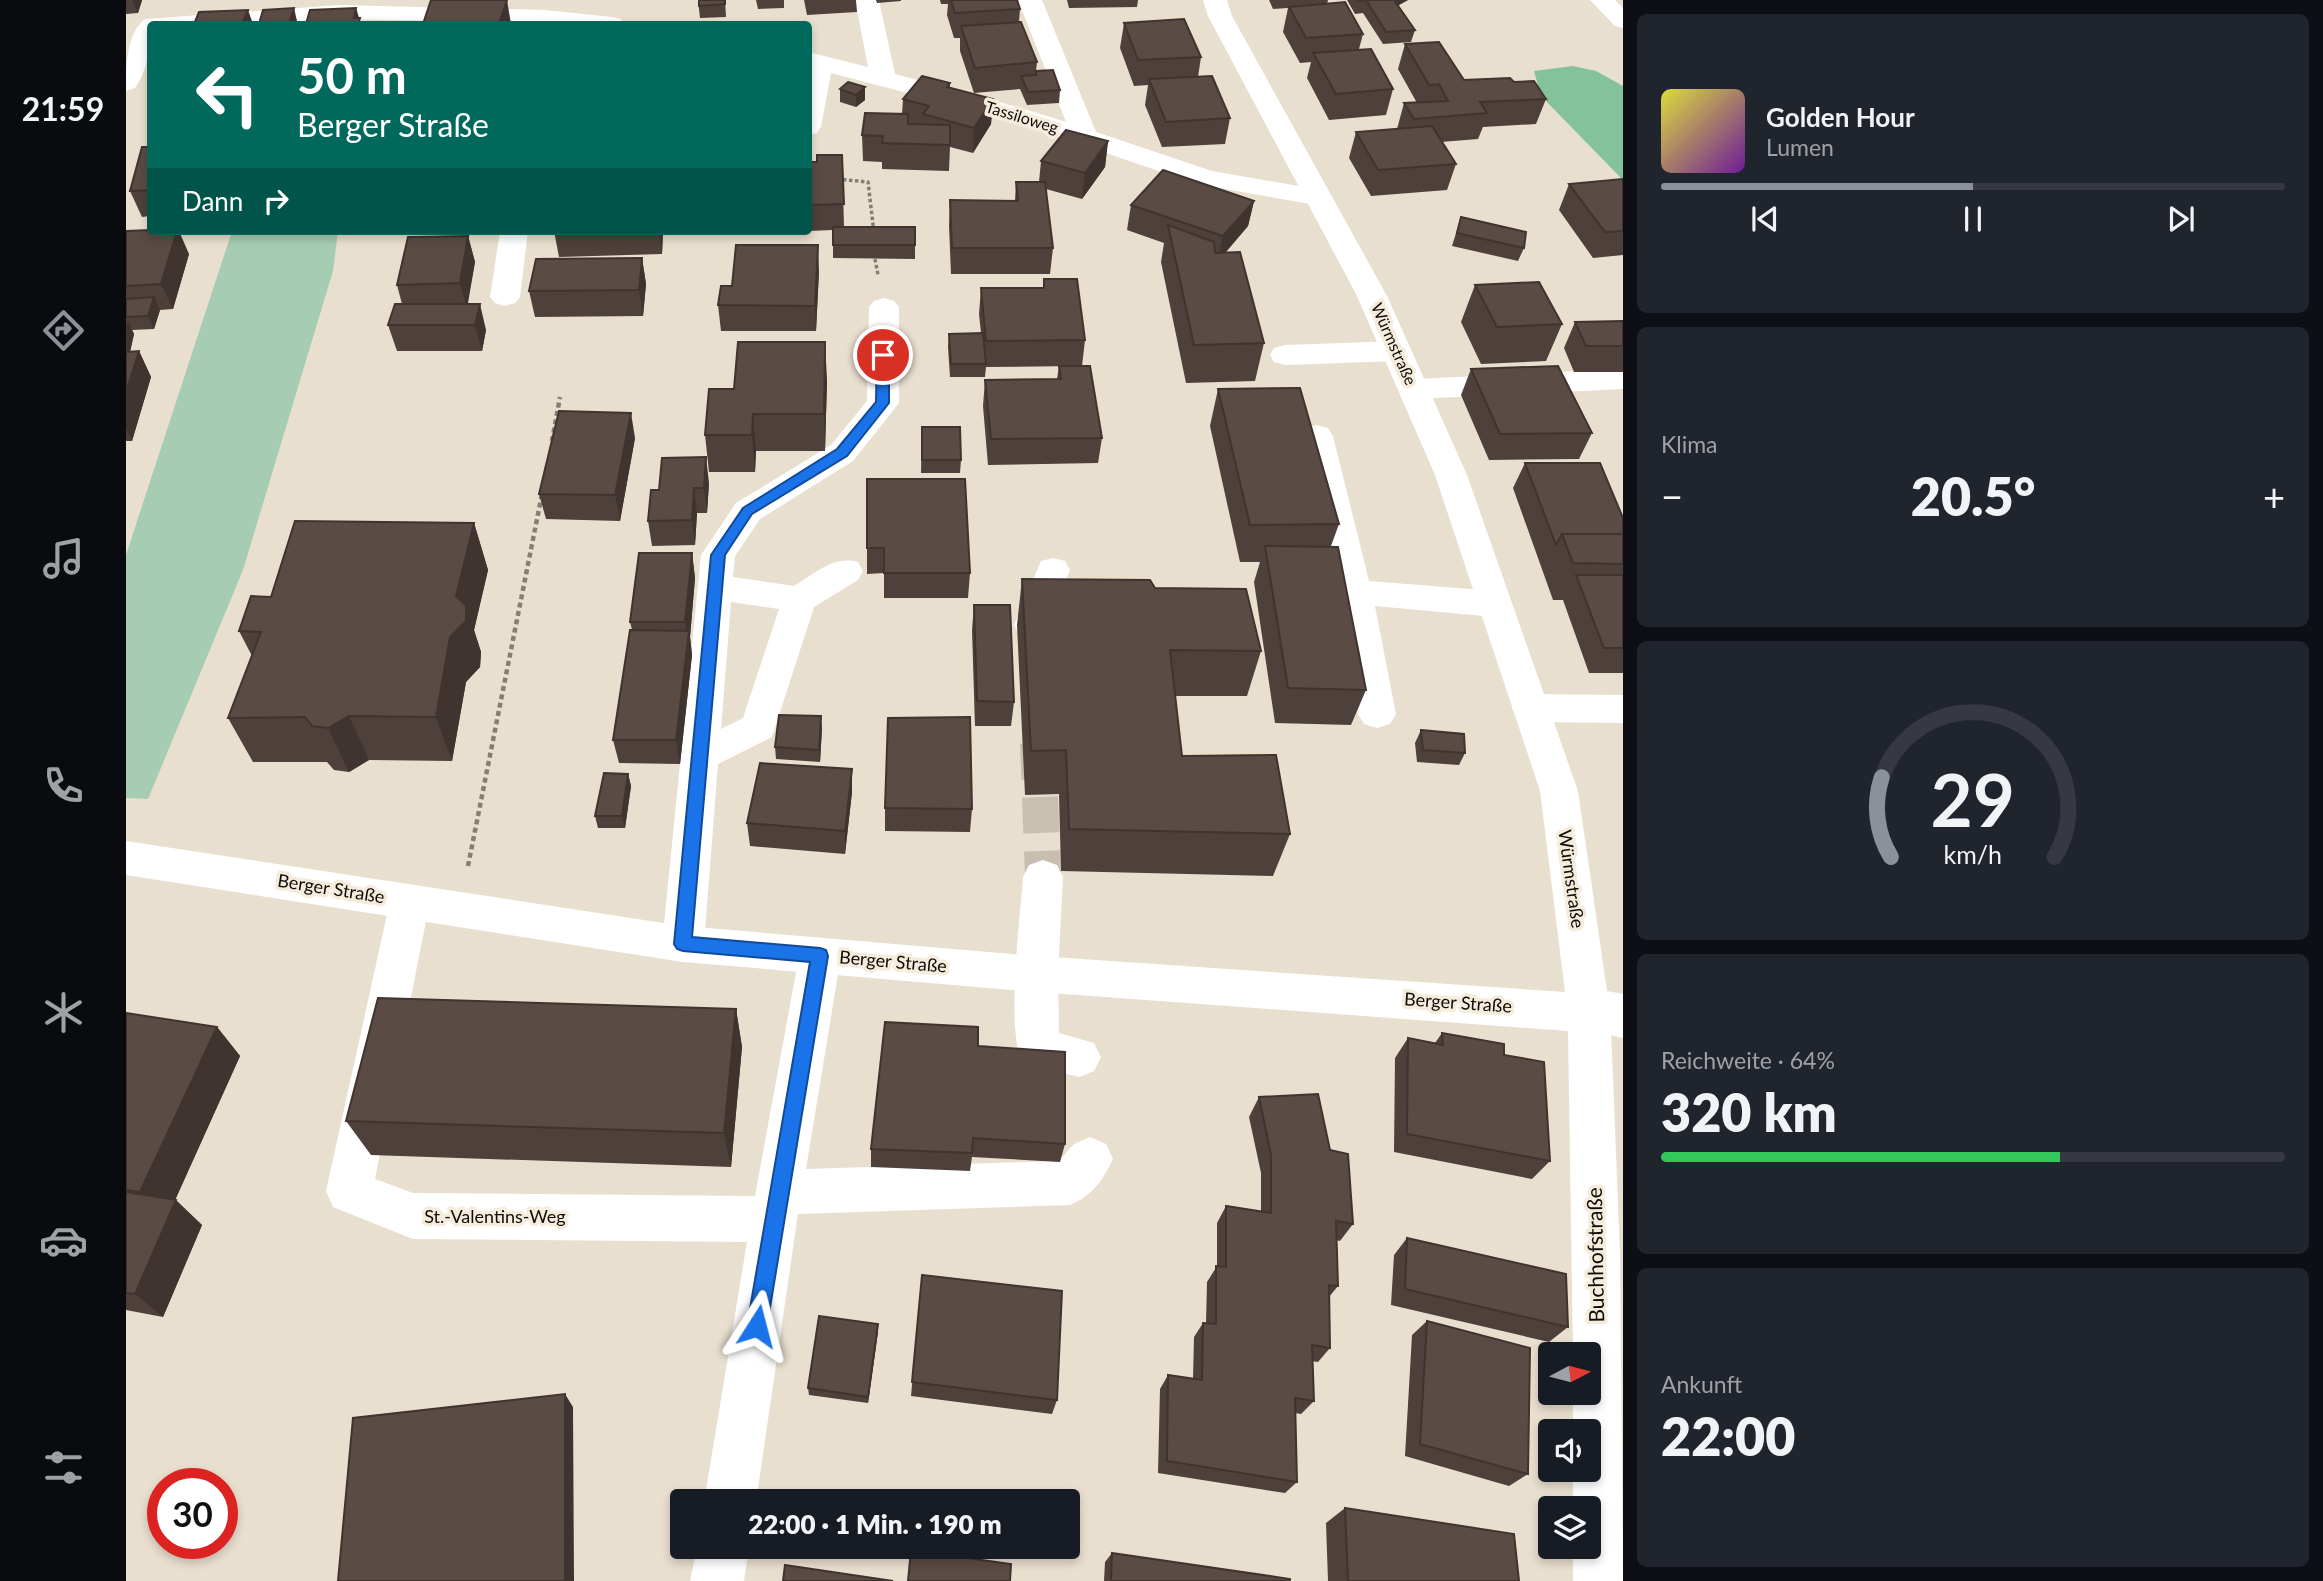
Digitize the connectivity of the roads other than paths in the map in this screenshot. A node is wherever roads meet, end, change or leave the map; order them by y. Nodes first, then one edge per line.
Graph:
1 (158, 0) edge
2 (867, 0) edge
3 (1030, 0) edge
4 (1215, 0) edge
5 (1602, 0) edge
6 (545, 14) edge
7 (153, 21) edge
8 (210, 21) edge
9 (592, 21) edge
10 (1623, 21) edge
11 (147, 36) edge
12 (815, 60) edge
13 (883, 78) junction
14 (126, 83) edge
15 (812, 89) edge
16 (1085, 137) junction
17 (1316, 197) junction
18 (513, 235) edge
19 (505, 297) dead end
20 (884, 307) dead end
21 (1397, 351) junction
22 (1286, 355) dead end
23 (1623, 380) edge
24 (1414, 389) junction
25 (1317, 436) edge
26 (1053, 570) dead end
27 (846, 571) dead end
28 (715, 589) junction
29 (1355, 592) junction
30 (799, 600) junction
31 (1495, 604) junction
32 (1032, 625) edge
33 (1623, 709) edge
34 (1377, 714) dead end
35 (1535, 721) junction
36 (1623, 735) edge
37 (700, 756) junction
38 (126, 858) edge
39 (1043, 877) tunnel mouth
40 (410, 901) junction
41 (683, 944) junction
42 (820, 956) junction
43 (1037, 974) junction
44 (1612, 1013) edge
45 (1079, 1057) dead end
46 (1090, 1159) dead end
47 (776, 1205) junction
48 (1609, 1256) edge
49 (732, 1489) edge
50 (721, 1559) edge
51 (717, 1581) edge
52 (1600, 1581) edge

1 - 7 main road
2 - 13 main road
3 - 16 main road
4 - 17 main road, Würmstraße
5 - 10 main road
6 - 8 main road
6 - 9 main road
11 - 14 main road
12 - 13 main road, Tassiloweg
12 - 15 main road
13 - 16 main road, Tassiloweg
16 - 17 main road, Tassiloweg
17 - 21 main road, Würmstraße
18 - 19 main road
20 - 28 main road
21 - 22 main road
21 - 24 main road, Würmstraße
23 - 24 main road
24 - 31 main road, Würmstraße
25 - 29 main road
26 - 32 main road
27 - 30 main road
28 - 30 main road
28 - 37 main road
29 - 31 main road
29 - 34 main road
30 - 37 main road
31 - 35 main road, Würmstraße
33 - 35 main road
35 - 36 main road
35 - 44 main road, Würmstraße
37 - 41 main road
38 - 40 main road, Berger Straße
39 - 43 main road
40 - 41 main road, Berger Straße
40 - 47 main road, St.-Valentins-Weg
41 - 42 main road, Berger Straße
42 - 43 main road, Berger Straße
42 - 47 main road
43 - 44 main road, Berger Straße
43 - 45 main road
44 - 48 main road, Buchhofstraße
46 - 47 main road
47 - 49 main road
48 - 52 main road, Buchhofstraße
50 - 51 main road

